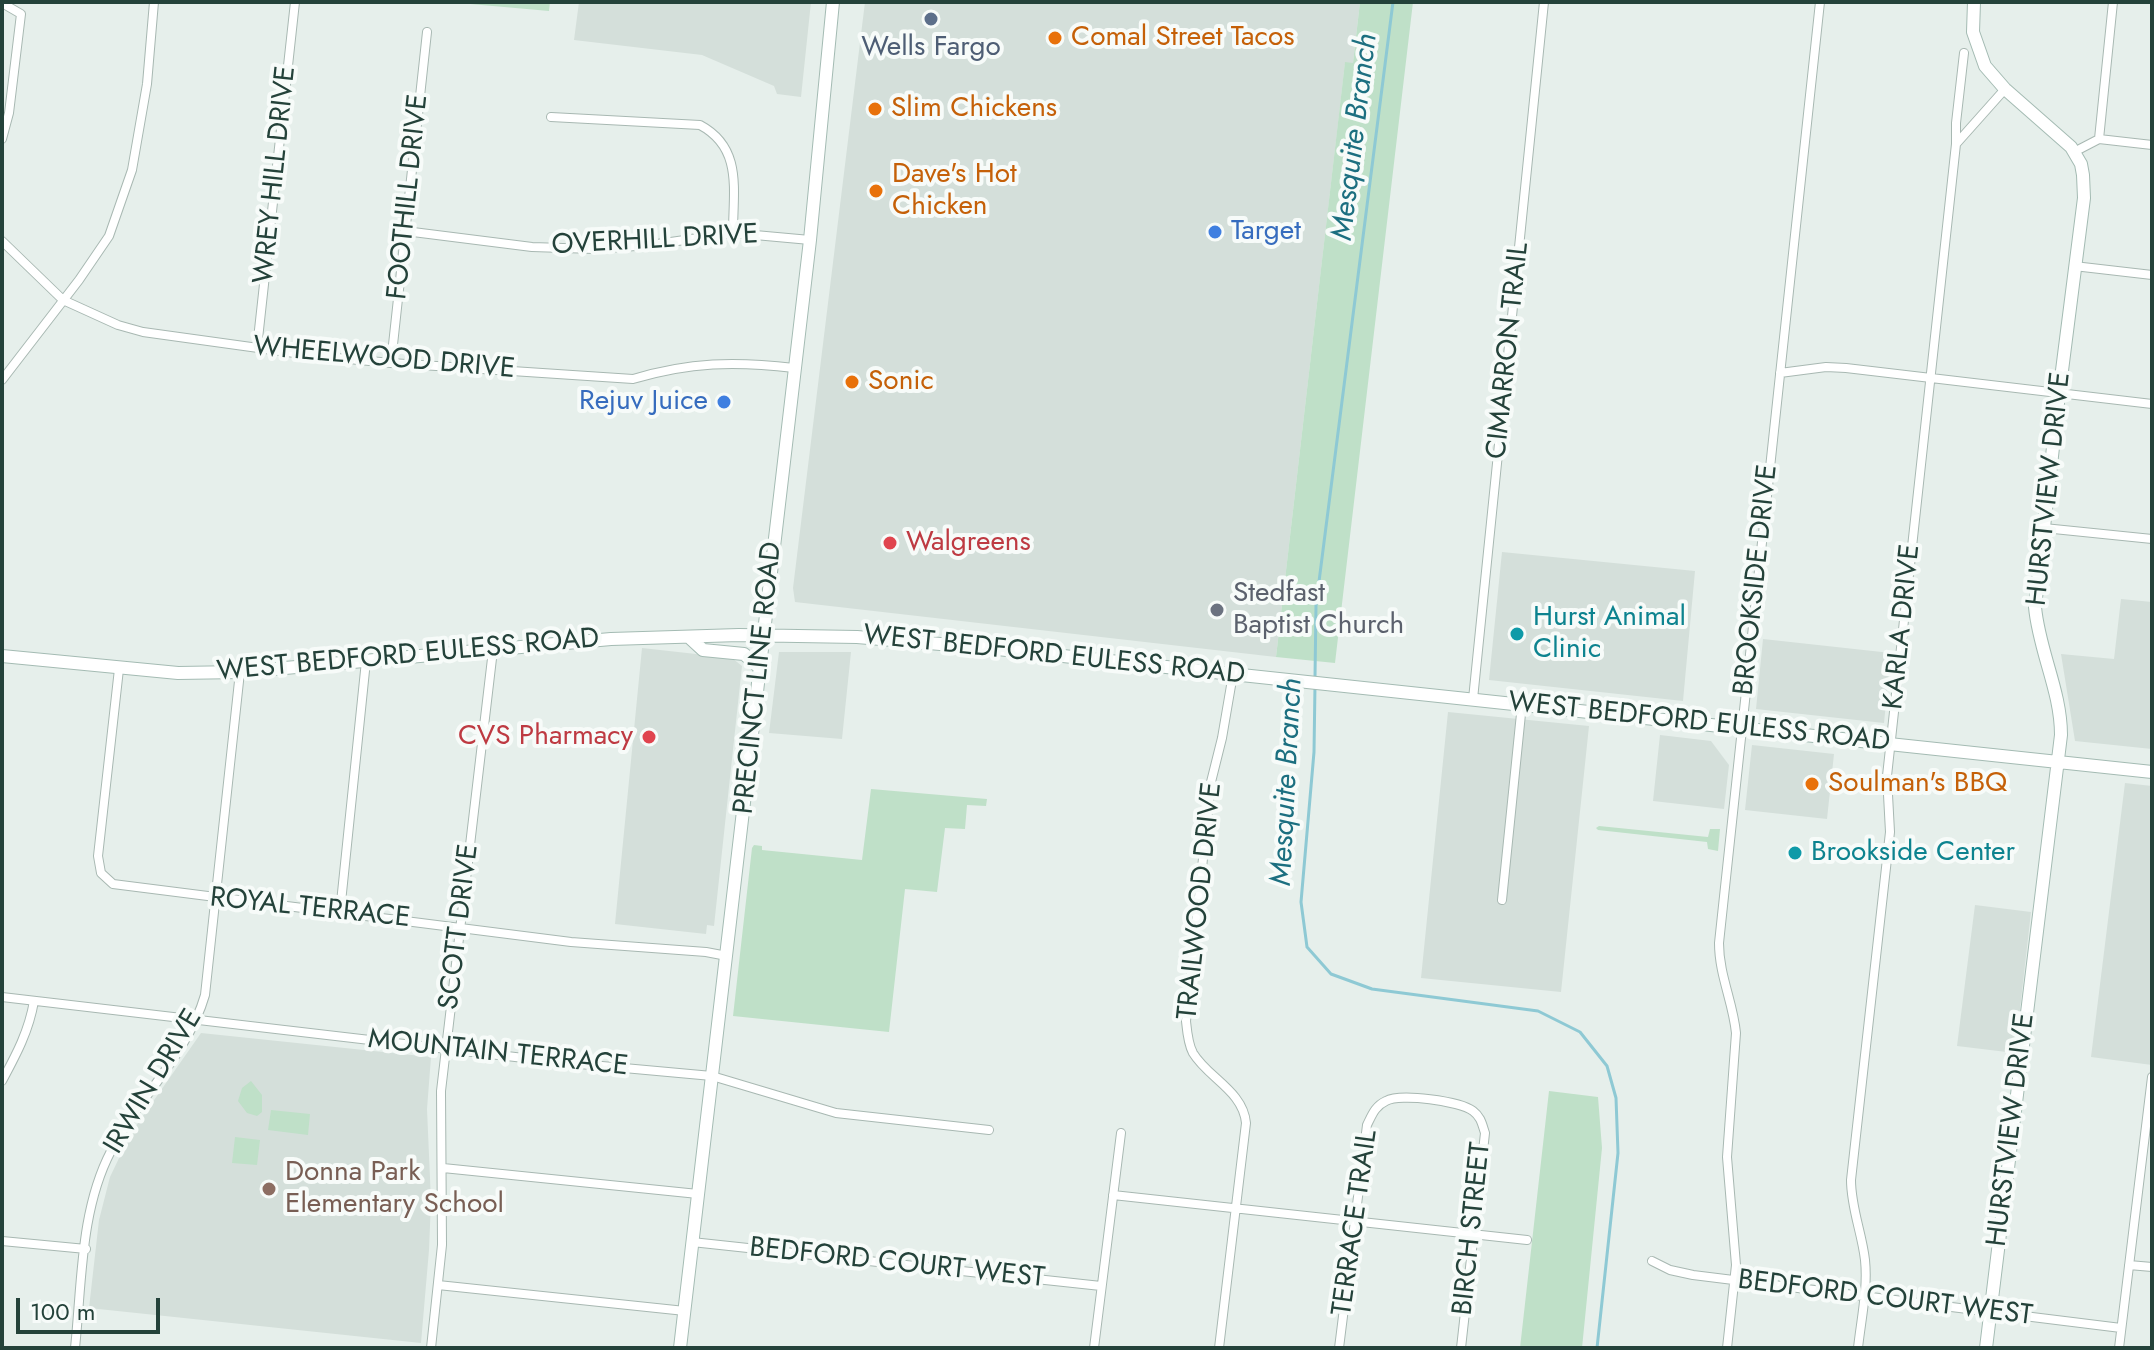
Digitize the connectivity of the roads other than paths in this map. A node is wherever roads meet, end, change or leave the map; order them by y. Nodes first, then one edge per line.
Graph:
1 (154, 2) edge
2 (295, 2) edge
3 (1544, 2) edge
4 (1820, 2) edge
5 (1974, 2) edge
6 (2113, 2) edge
7 (2, 3) edge
8 (834, 4) edge
9 (427, 32) dead end
10 (1964, 53) dead end
11 (2005, 89) junction
12 (551, 117) dead end
13 (2, 139) edge
14 (2099, 139) junction
15 (1956, 144) junction
16 (2152, 145) edge
17 (2074, 152) junction
18 (405, 231) junction
19 (733, 233) junction
20 (810, 240) junction
21 (2, 241) edge
22 (2074, 266) junction
23 (2152, 275) edge
24 (63, 300) junction
25 (257, 348) junction
26 (391, 363) junction
27 (794, 368) junction
28 (1780, 373) junction
29 (1930, 378) junction
30 (2, 380) edge
31 (2059, 394) junction
32 (2152, 404) edge
33 (2044, 528) junction
34 (2152, 539) edge
35 (765, 635) junction
36 (690, 638) junction
37 (493, 650) junction
38 (2, 656) edge
39 (366, 661) junction
40 (119, 669) junction
41 (761, 669) junction
42 (240, 672) junction
43 (1233, 674) junction
44 (1473, 699) junction
45 (1522, 704) junction
46 (1742, 728) junction
47 (1891, 744) junction
48 (2057, 762) junction
49 (2152, 772) edge
50 (216, 899) junction
51 (1502, 900) dead end
52 (340, 912) junction
53 (461, 926) junction
54 (727, 956) junction
55 (2, 997) edge
56 (34, 1001) junction
57 (196, 1021) junction
58 (445, 1048) junction
59 (712, 1076) junction
60 (2152, 1077) edge
61 (2, 1081) edge
62 (1429, 1100) joint
63 (989, 1130) dead end
64 (1121, 1133) dead end
65 (2148, 1137) edge
66 (443, 1168) junction
67 (698, 1194) junction
68 (1113, 1195) junction
69 (1236, 1209) junction
70 (1354, 1222) junction
71 (1474, 1234) junction
72 (1527, 1240) dead end
73 (2, 1241) edge
74 (692, 1242) junction
75 (86, 1249) junction
76 (1652, 1261) dead end
77 (2129, 1265) junction
78 (2152, 1267) edge
79 (1735, 1280) junction
80 (438, 1285) junction
81 (1101, 1286) junction
82 (1864, 1296) junction
83 (685, 1311) junction
84 (1990, 1312) junction
85 (2121, 1328) junction
86 (75, 1348) edge
87 (431, 1348) edge
88 (680, 1348) edge
89 (1094, 1348) edge
90 (1219, 1348) edge
91 (1339, 1348) edge
92 (1461, 1348) edge
93 (1727, 1348) edge
94 (1858, 1348) edge
95 (1986, 1348) edge
96 (2119, 1348) edge

1 - 24 street
2 - 25 street, WREY HILL DRIVE
3 - 44 street, CIMARRON TRAIL
4 - 28 street, BROOKSIDE DRIVE
5 - 11 main road
6 - 14 street
7 - 13 street
8 - 20 main road, PRECINCT LINE ROAD
9 - 18 street, FOOTHILL DRIVE
10 - 15 street, KARLA DRIVE
11 - 15 street
11 - 17 main road
12 - 19 street
14 - 16 street
14 - 17 street
15 - 29 street, KARLA DRIVE
17 - 22 main road, HURSTVIEW DRIVE
18 - 19 street, OVERHILL DRIVE
18 - 26 street, FOOTHILL DRIVE
19 - 20 street, OVERHILL DRIVE
20 - 27 main road, PRECINCT LINE ROAD
21 - 24 street, WHEELWOOD DRIVE
22 - 23 street
22 - 31 main road, HURSTVIEW DRIVE
24 - 25 street, WHEELWOOD DRIVE
24 - 30 street
25 - 26 street, WHEELWOOD DRIVE
26 - 27 street, WHEELWOOD DRIVE
27 - 35 main road, PRECINCT LINE ROAD
28 - 29 street
28 - 46 street, BROOKSIDE DRIVE
29 - 31 street
29 - 47 street, KARLA DRIVE
31 - 32 street
31 - 33 main road, HURSTVIEW DRIVE
33 - 34 street
33 - 48 main road, HURSTVIEW DRIVE
35 - 36 main road, WEST BEDFORD EULESS ROAD
35 - 41 main road, PRECINCT LINE ROAD
35 - 43 main road, WEST BEDFORD EULESS ROAD
36 - 37 main road, WEST BEDFORD EULESS ROAD
36 - 41 main road
37 - 39 main road, WEST BEDFORD EULESS ROAD
37 - 53 street, SCOTT DRIVE
38 - 40 main road, WEST BEDFORD EULESS ROAD
39 - 42 main road, WEST BEDFORD EULESS ROAD
39 - 52 street
40 - 42 main road, WEST BEDFORD EULESS ROAD
40 - 50 street, ROYAL TERRACE
41 - 54 main road, PRECINCT LINE ROAD
42 - 50 street, IRWIN DRIVE
43 - 44 main road, WEST BEDFORD EULESS ROAD
43 - 69 street, TRAILWOOD DRIVE
44 - 45 main road, WEST BEDFORD EULESS ROAD
45 - 46 main road, WEST BEDFORD EULESS ROAD
45 - 51 street
46 - 47 main road, WEST BEDFORD EULESS ROAD
46 - 79 street, BROOKSIDE DRIVE
47 - 48 main road, WEST BEDFORD EULESS ROAD
47 - 82 street, KARLA DRIVE
48 - 49 main road, WEST BEDFORD EULESS ROAD
48 - 84 main road, HURSTVIEW DRIVE
50 - 52 street, ROYAL TERRACE
50 - 57 street, IRWIN DRIVE
52 - 53 street, ROYAL TERRACE
53 - 54 street, ROYAL TERRACE
53 - 58 street, SCOTT DRIVE
54 - 59 main road, PRECINCT LINE ROAD
55 - 56 street, MOUNTAIN TERRACE
56 - 57 street, MOUNTAIN TERRACE
56 - 61 street
57 - 58 street, MOUNTAIN TERRACE
57 - 75 street, IRWIN DRIVE
58 - 59 street, MOUNTAIN TERRACE
58 - 66 street, SCOTT DRIVE
59 - 63 street, MOUNTAIN TERRACE
59 - 67 main road, PRECINCT LINE ROAD
60 - 65 street
62 - 70 street, TERRACE TRAIL
62 - 71 street, BIRCH STREET
64 - 68 street
65 - 77 street
66 - 67 street
66 - 80 street, SCOTT DRIVE
67 - 74 main road, PRECINCT LINE ROAD
68 - 69 street
68 - 81 street
69 - 70 street
69 - 90 street, TRAILWOOD DRIVE
70 - 71 street
70 - 91 street, TERRACE TRAIL
71 - 72 street
71 - 92 street, BIRCH STREET
73 - 75 street
74 - 81 street, BEDFORD COURT WEST
74 - 83 main road, PRECINCT LINE ROAD
75 - 86 street, IRWIN DRIVE
76 - 79 street, BEDFORD COURT WEST
77 - 78 street
77 - 85 street
79 - 82 street, BEDFORD COURT WEST
79 - 93 street, BROOKSIDE DRIVE
80 - 83 street
80 - 87 street, SCOTT DRIVE
81 - 89 street
82 - 84 street, BEDFORD COURT WEST
82 - 94 street, KARLA DRIVE
83 - 88 main road, PRECINCT LINE ROAD
84 - 85 street, BEDFORD COURT WEST
84 - 95 main road, HURSTVIEW DRIVE
85 - 96 street

